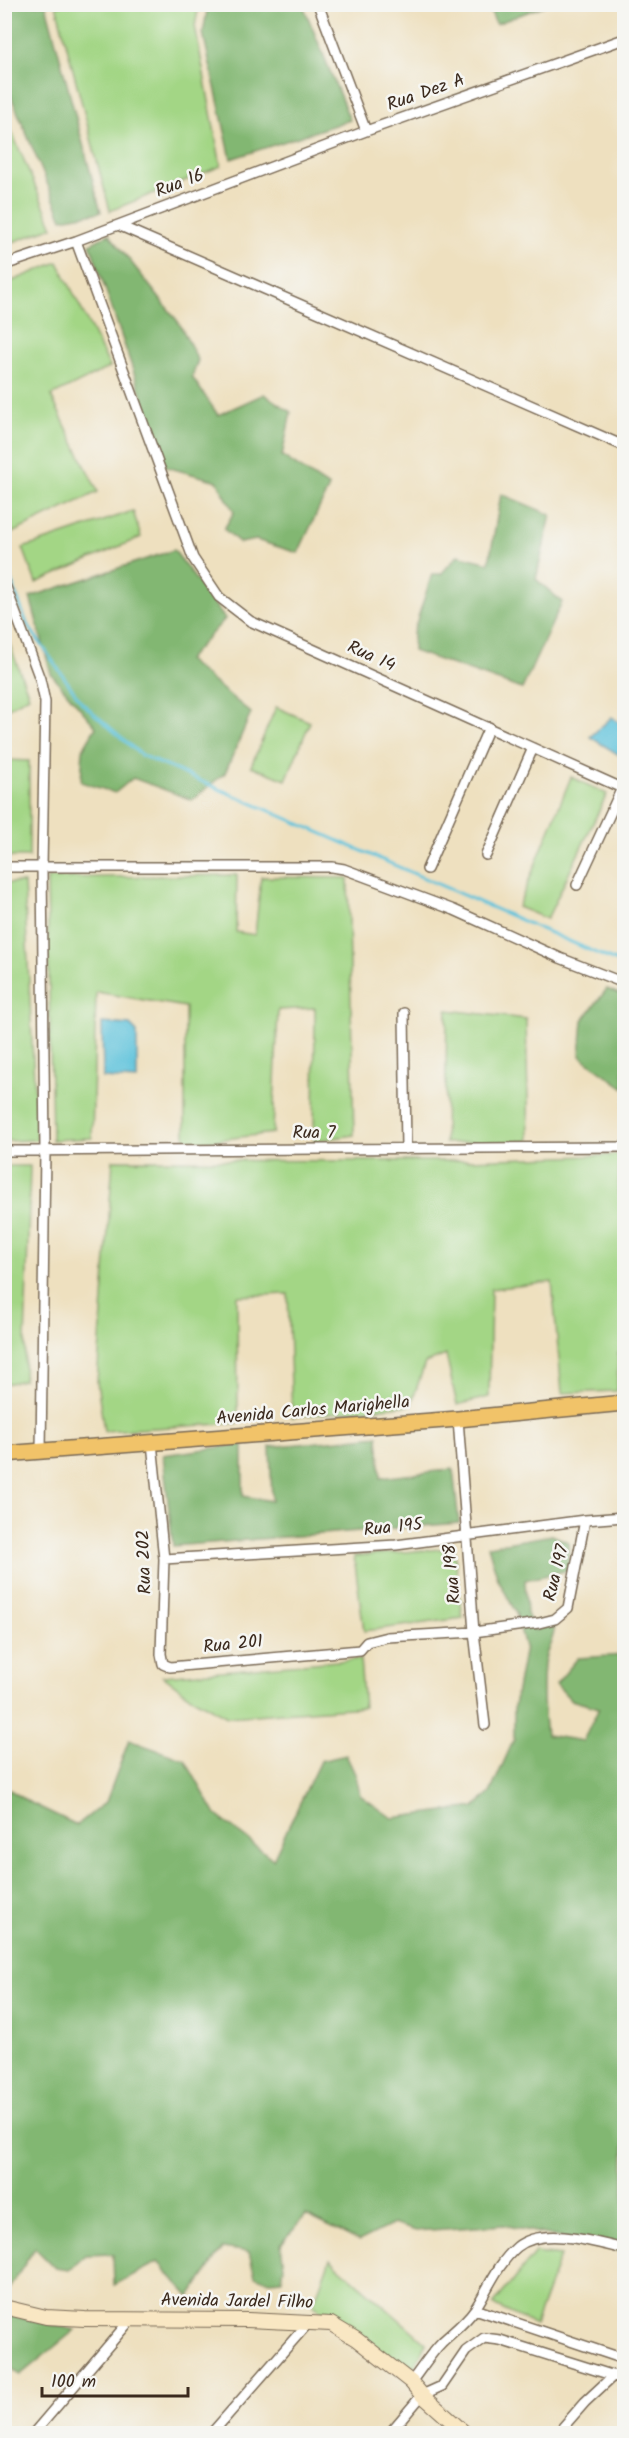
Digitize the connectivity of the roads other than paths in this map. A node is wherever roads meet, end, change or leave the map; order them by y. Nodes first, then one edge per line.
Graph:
1 (318, 4) edge
2 (624, 39) edge
3 (366, 131) junction
4 (118, 225) junction
5 (76, 241) junction
6 (4, 265) edge
7 (624, 446) edge
8 (4, 582) edge
9 (489, 727) junction
10 (532, 748) junction
11 (623, 789) edge
12 (486, 855) dead end
13 (4, 867) edge
14 (42, 868) junction
15 (427, 869) dead end
16 (578, 885) dead end
17 (624, 982) edge
18 (404, 1013) dead end
19 (624, 1147) edge
20 (406, 1149) junction
21 (4, 1151) edge
22 (45, 1151) junction
23 (624, 1403) edge
24 (458, 1419) junction
25 (152, 1443) junction
26 (41, 1451) junction
27 (4, 1454) edge
28 (624, 1517) edge
29 (585, 1520) junction
30 (466, 1536) junction
31 (164, 1559) junction
32 (474, 1632) junction
33 (179, 1666) joint
34 (485, 1725) dead end
35 (624, 2249) edge
36 (4, 2307) edge
37 (475, 2309) junction
38 (132, 2318) junction
39 (310, 2321) junction
40 (624, 2359) edge
41 (614, 2375) junction
42 (624, 2379) edge
43 (411, 2382) junction
44 (422, 2395) junction
45 (33, 2433) edge
46 (211, 2433) edge
47 (389, 2433) edge
48 (466, 2433) edge
49 (557, 2433) edge

1 - 3 street
2 - 3 street, Rua Dez A
3 - 4 street, Rua 16
4 - 5 street, Rua 16
4 - 7 street
5 - 6 street, Rua 16
5 - 9 street, Rua 14
8 - 14 street
9 - 10 street, Rua 14
9 - 15 street
10 - 11 street, Rua 14
10 - 12 street
11 - 16 street
13 - 14 street
14 - 17 street
14 - 22 street
18 - 20 street
19 - 20 street, Rua 7
20 - 22 street, Rua 7
21 - 22 street, Rua 7
22 - 26 street
23 - 24 main road, Avenida Carlos Marighella
24 - 25 main road, Avenida Carlos Marighella
24 - 30 street, Rua 198
25 - 26 main road, Avenida Carlos Marighella
25 - 31 street, Rua 202
26 - 27 main road, Avenida Carlos Marighella
28 - 29 street, Rua 195
29 - 30 street, Rua 195
29 - 32 street, Rua 197
30 - 31 street, Rua 195
30 - 32 street, Rua 198
31 - 33 street, Rua 202
32 - 33 street, Rua 201
32 - 34 street, Rua 198
35 - 37 street
36 - 38 main road, Avenida Jardel Filho
37 - 40 street
37 - 43 street
38 - 39 main road, Avenida Jardel Filho
38 - 45 street
39 - 43 main road, Avenida Jardel Filho
39 - 46 street
41 - 42 street
41 - 44 street
41 - 49 street
43 - 44 main road, Avenida Jardel Filho
44 - 47 street
44 - 48 main road, Avenida Jardel Filho

